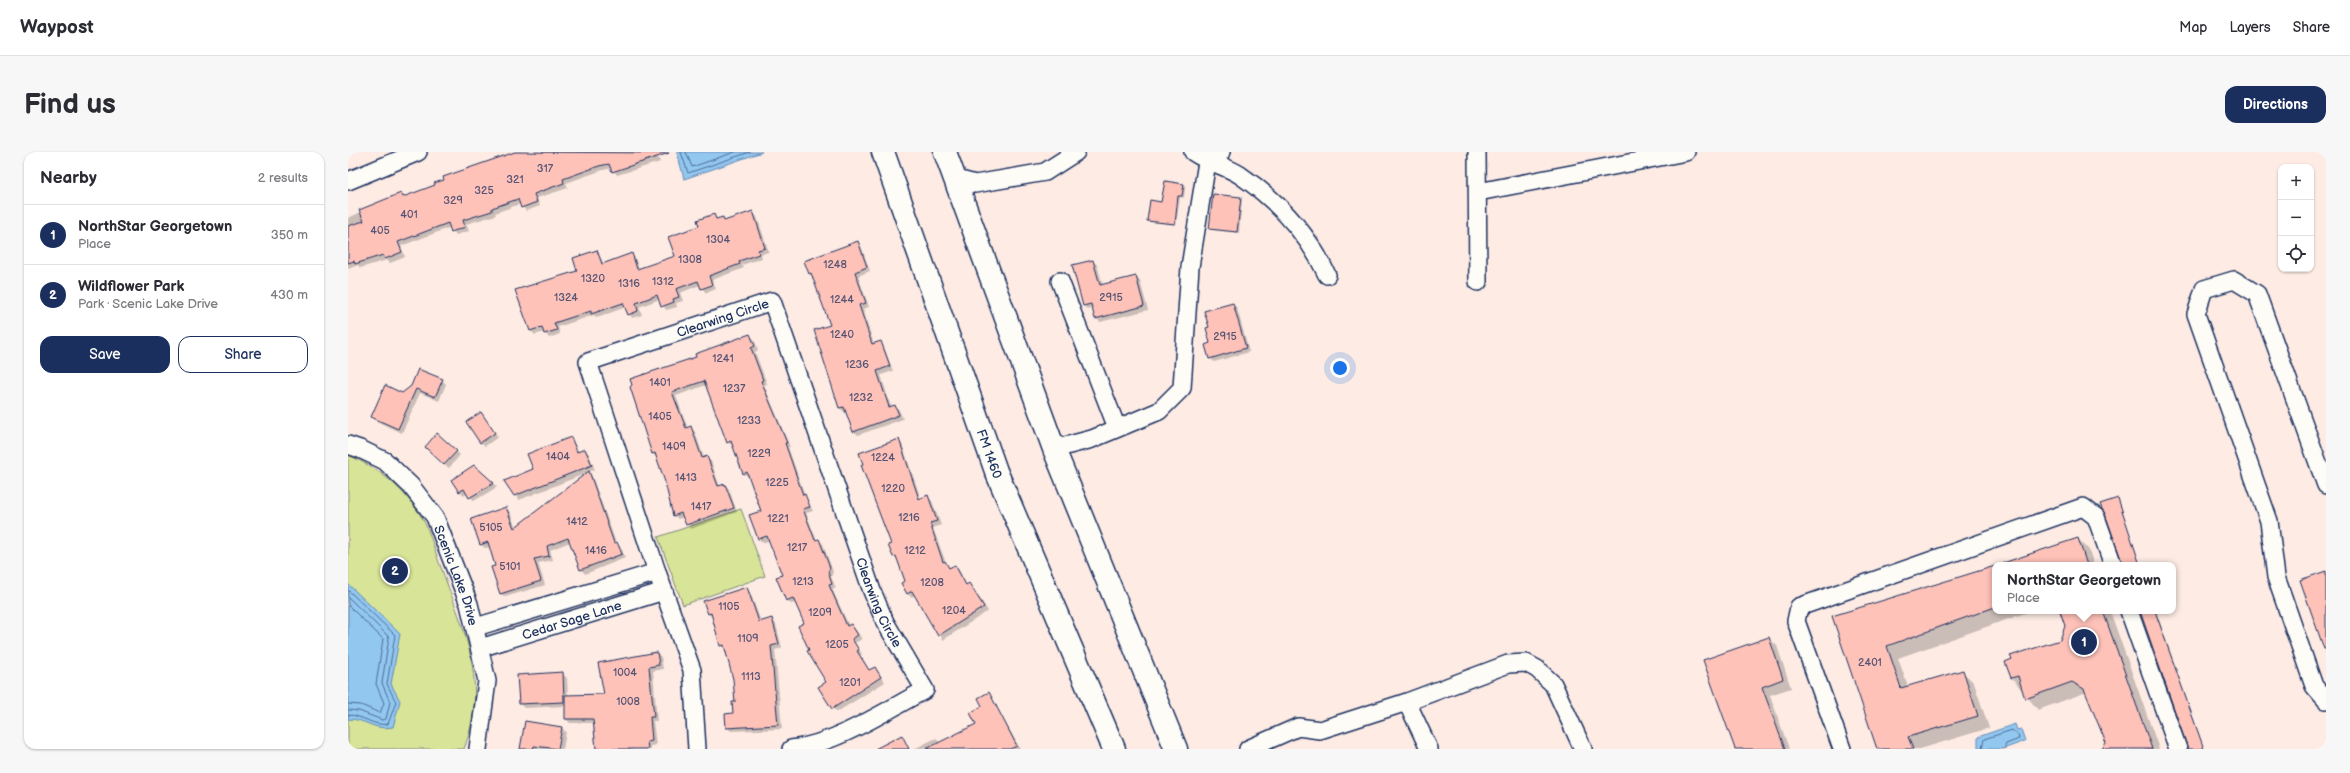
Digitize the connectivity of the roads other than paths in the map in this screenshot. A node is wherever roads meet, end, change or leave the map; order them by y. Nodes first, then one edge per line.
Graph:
1 (883, 152) edge
2 (945, 152) edge
3 (1076, 152) edge
4 (1221, 152) edge
5 (1477, 152) edge
6 (1686, 152) edge
7 (410, 153) edge
8 (1200, 157) edge
9 (953, 178) junction
10 (348, 181) edge
11 (1478, 192) junction
12 (1327, 275) dead end
13 (1060, 281) dead end
14 (1478, 282) dead end
15 (1117, 428) junction
16 (348, 445) edge
17 (1054, 449) junction
18 (2326, 485) edge
19 (2112, 562) edge
20 (657, 572) junction
21 (664, 591) junction
22 (2131, 614) edge
23 (476, 627) junction
24 (480, 648) junction
25 (2326, 700) edge
26 (1407, 702) junction
27 (1098, 711) junction
28 (478, 749) edge
29 (697, 749) edge
30 (791, 749) edge
31 (1114, 749) edge
32 (1121, 749) edge
33 (1176, 749) edge
34 (1248, 749) edge
35 (1429, 749) edge
36 (1583, 749) edge
37 (1842, 749) edge
38 (2178, 749) edge

1 - 27 main road, FM 1460 / FM 1460
2 - 9 main road
3 - 9 street
4 - 8 street
5 - 11 street
6 - 11 street
7 - 10 street
8 - 12 street
8 - 15 street
9 - 17 main road
11 - 14 street
13 - 15 street
15 - 17 street
16 - 23 street, Scenic Lake Drive
17 - 33 main road
18 - 25 street
19 - 37 street
20 - 21 street, Clearwing Circle
20 - 23 street, Cedar Sage Lane
20 - 30 street, Clearwing Circle
21 - 24 street, Cedar Sage Lane
21 - 29 street, Clearwing Circle
22 - 38 street
23 - 24 street, Scenic Lake Drive
24 - 28 street, Scenic Lake Drive
26 - 34 street
26 - 35 street
26 - 36 street
27 - 31 main road, FM 1460 / FM 1460
27 - 32 main road

